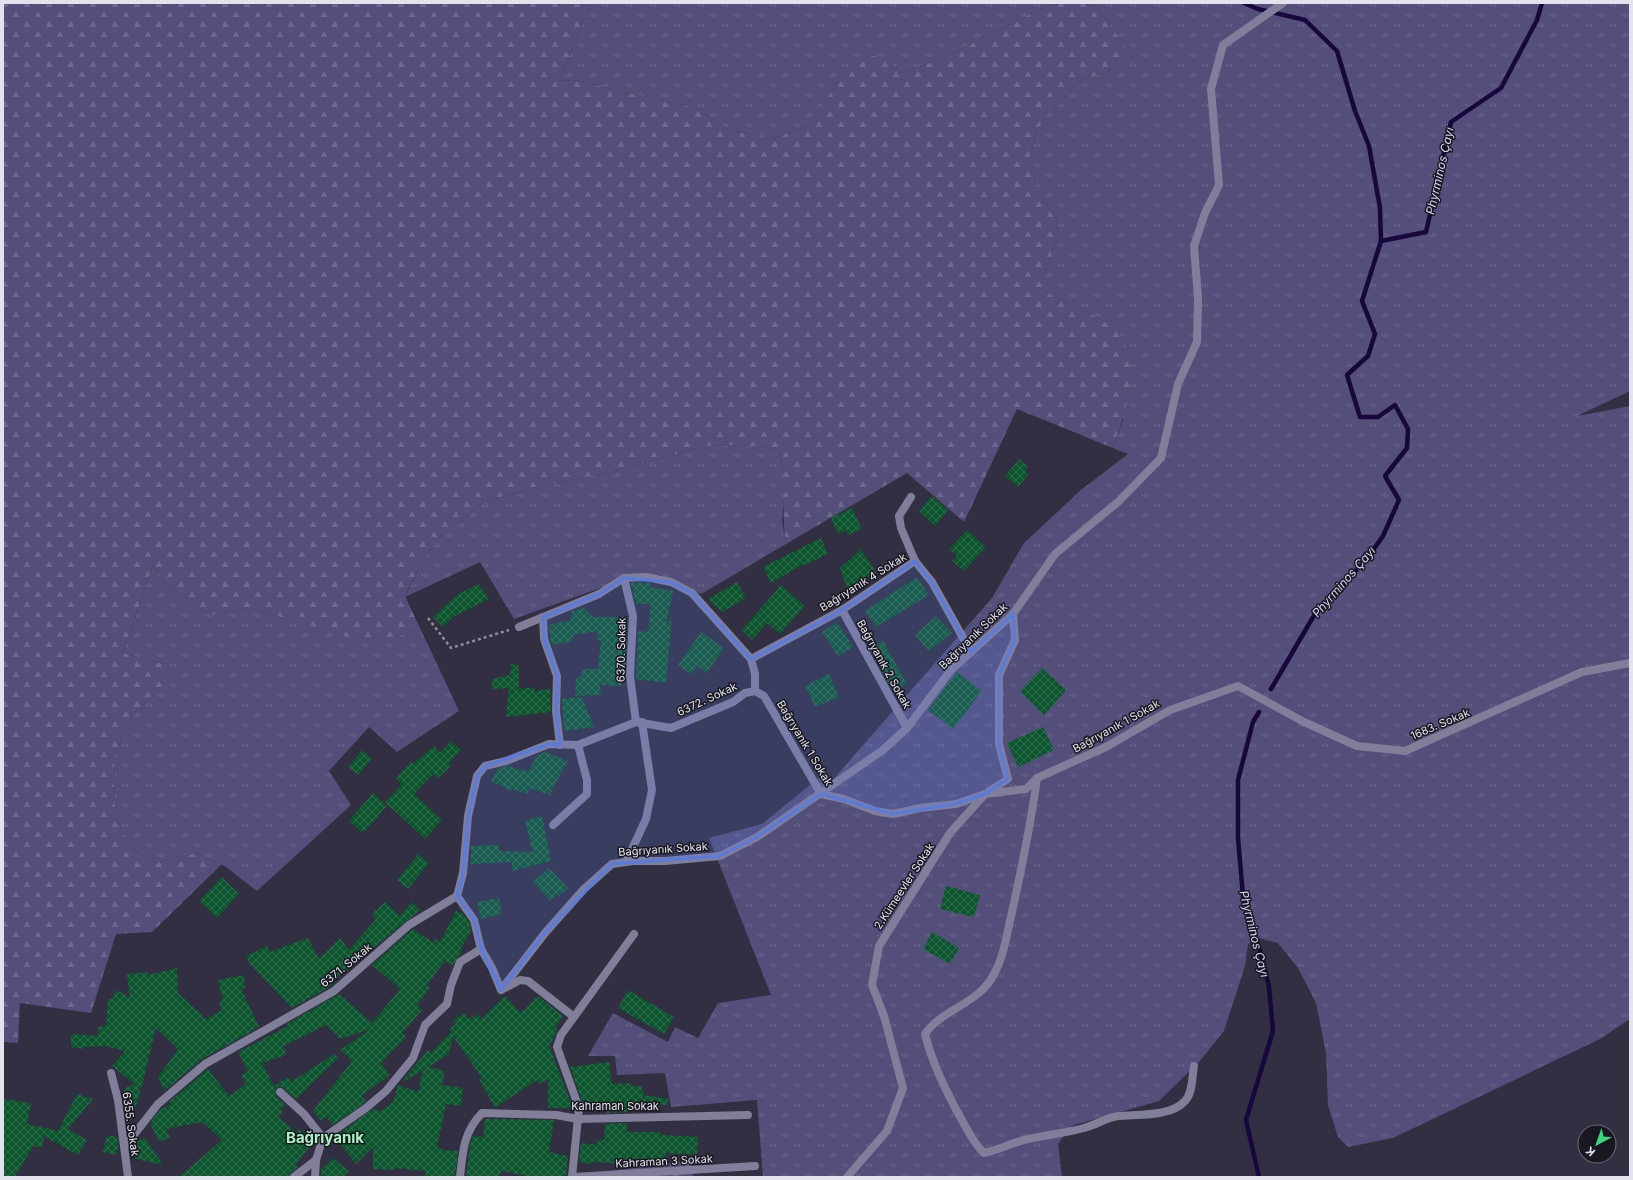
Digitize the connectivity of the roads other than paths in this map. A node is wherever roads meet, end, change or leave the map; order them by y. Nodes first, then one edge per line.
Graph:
1 (1283, 3) edge
2 (911, 497) dead end
3 (915, 562) junction
4 (624, 578) junction
5 (842, 610) junction
6 (1013, 614) junction
7 (543, 617) junction
8 (519, 627) road end
9 (971, 652) junction
10 (750, 659) junction
11 (1630, 663) edge
12 (1238, 686) joint
13 (755, 691) junction
14 (639, 722) junction
15 (907, 728) junction
16 (560, 745) junction
17 (578, 745) junction
18 (1038, 778) junction
19 (821, 794) junction
20 (985, 794) junction
21 (553, 825) dead end
22 (626, 862) junction
23 (457, 896) junction
24 (634, 934) dead end
25 (480, 949) junction
26 (501, 990) junction
27 (574, 1017) junction
28 (1194, 1066) dead end
29 (110, 1073) dead end
30 (280, 1092) dead end
31 (748, 1115) dead end
32 (578, 1119) junction
33 (323, 1138) junction
34 (125, 1146) junction
35 (316, 1160) junction
36 (755, 1166) dead end
37 (128, 1177) edge
38 (294, 1177) edge
39 (315, 1177) edge
40 (460, 1177) edge
41 (573, 1177) edge
42 (847, 1177) edge

1 - 6 street, Bağrıyanık Sokak
2 - 3 street
3 - 5 street, Bağrıyanık 4 Sokak
3 - 9 street, Bağrıyanık 4 Sokak
4 - 7 street
4 - 10 street
4 - 14 street, 6370. Sokak
5 - 10 street, Bağrıyanık 4 Sokak
5 - 15 street, Bağrıyanık 2 Sokak
6 - 9 street, Bağrıyanık Sokak
6 - 20 street, 2.Kümeevler Sokak
7 - 8 street
7 - 16 street
9 - 15 street, Bağrıyanık Sokak
10 - 13 street
11 - 12 street, 1683. Sokak
12 - 18 street, Bağrıyanık 1 Sokak
13 - 14 street, 6372. Sokak
13 - 19 street, Bağrıyanık 1 Sokak
14 - 17 street
14 - 22 street, 6370. Sokak
15 - 19 street, Bağrıyanık Sokak
16 - 17 street
16 - 23 street
17 - 21 street
18 - 20 street, Bağrıyanık 1 Sokak
18 - 28 street
19 - 20 street, Bağrıyanık 1 Sokak
19 - 22 street, Bağrıyanık Sokak
20 - 42 street, 2.Kümeevler Sokak
22 - 26 street, Bağrıyanık Sokak
23 - 25 street
23 - 34 street, 6371. Sokak
24 - 27 street
25 - 26 street
25 - 33 street
26 - 27 street
27 - 32 street
29 - 34 street, 6355. Sokak
30 - 33 street
31 - 32 street, Kahraman Sokak
32 - 40 street, Kahraman Sokak
32 - 41 street
33 - 35 street
34 - 37 street, 6355. Sokak
35 - 38 street
35 - 39 street
36 - 41 street, Kahraman 3 Sokak

